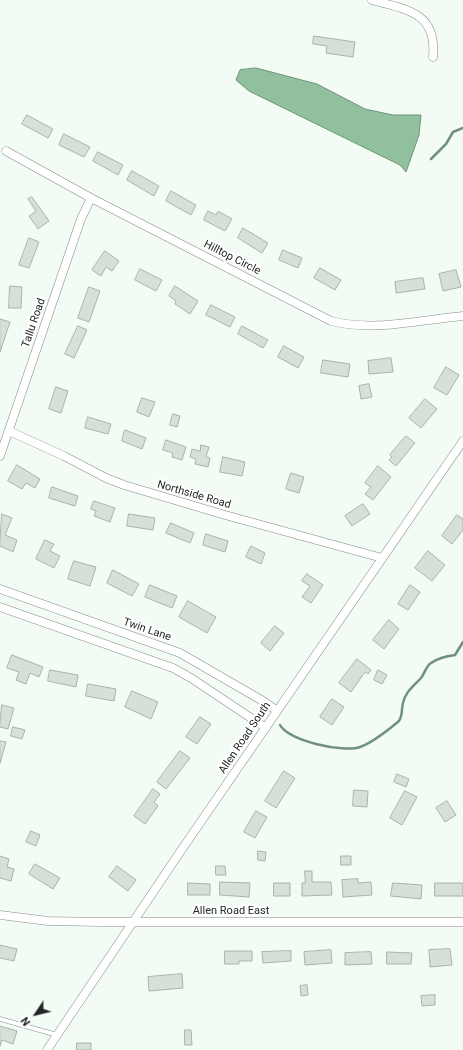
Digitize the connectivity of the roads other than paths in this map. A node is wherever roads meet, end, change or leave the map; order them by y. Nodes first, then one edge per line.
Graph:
1 (372, 0) edge
2 (433, 57) dead end
3 (6, 151) dead end
4 (91, 198) junction
5 (463, 316) edge
6 (8, 431) junction
7 (463, 441) edge
8 (0, 456) edge
9 (382, 558) junction
10 (0, 589) edge
11 (0, 607) edge
12 (277, 711) junction
13 (266, 728) junction
14 (0, 916) edge
15 (133, 922) junction
16 (463, 922) edge
17 (0, 1019) edge
18 (57, 1035) junction
19 (47, 1050) edge

1 - 2 street
3 - 4 street, Hilltop Circle
4 - 5 street, Hilltop Circle
4 - 6 street, Tallu Road
6 - 8 street, Tallu Road
6 - 9 street, Northside Road
7 - 9 street, Allen Road South
9 - 12 street, Allen Road South
10 - 12 street, Twin Lane
11 - 13 street
12 - 13 street, Allen Road South
13 - 15 street, Allen Road South
14 - 15 street, Allen Road East
15 - 16 street, Allen Road East
15 - 18 street, Allen Road South
17 - 18 lane
18 - 19 street, Allen Road South

